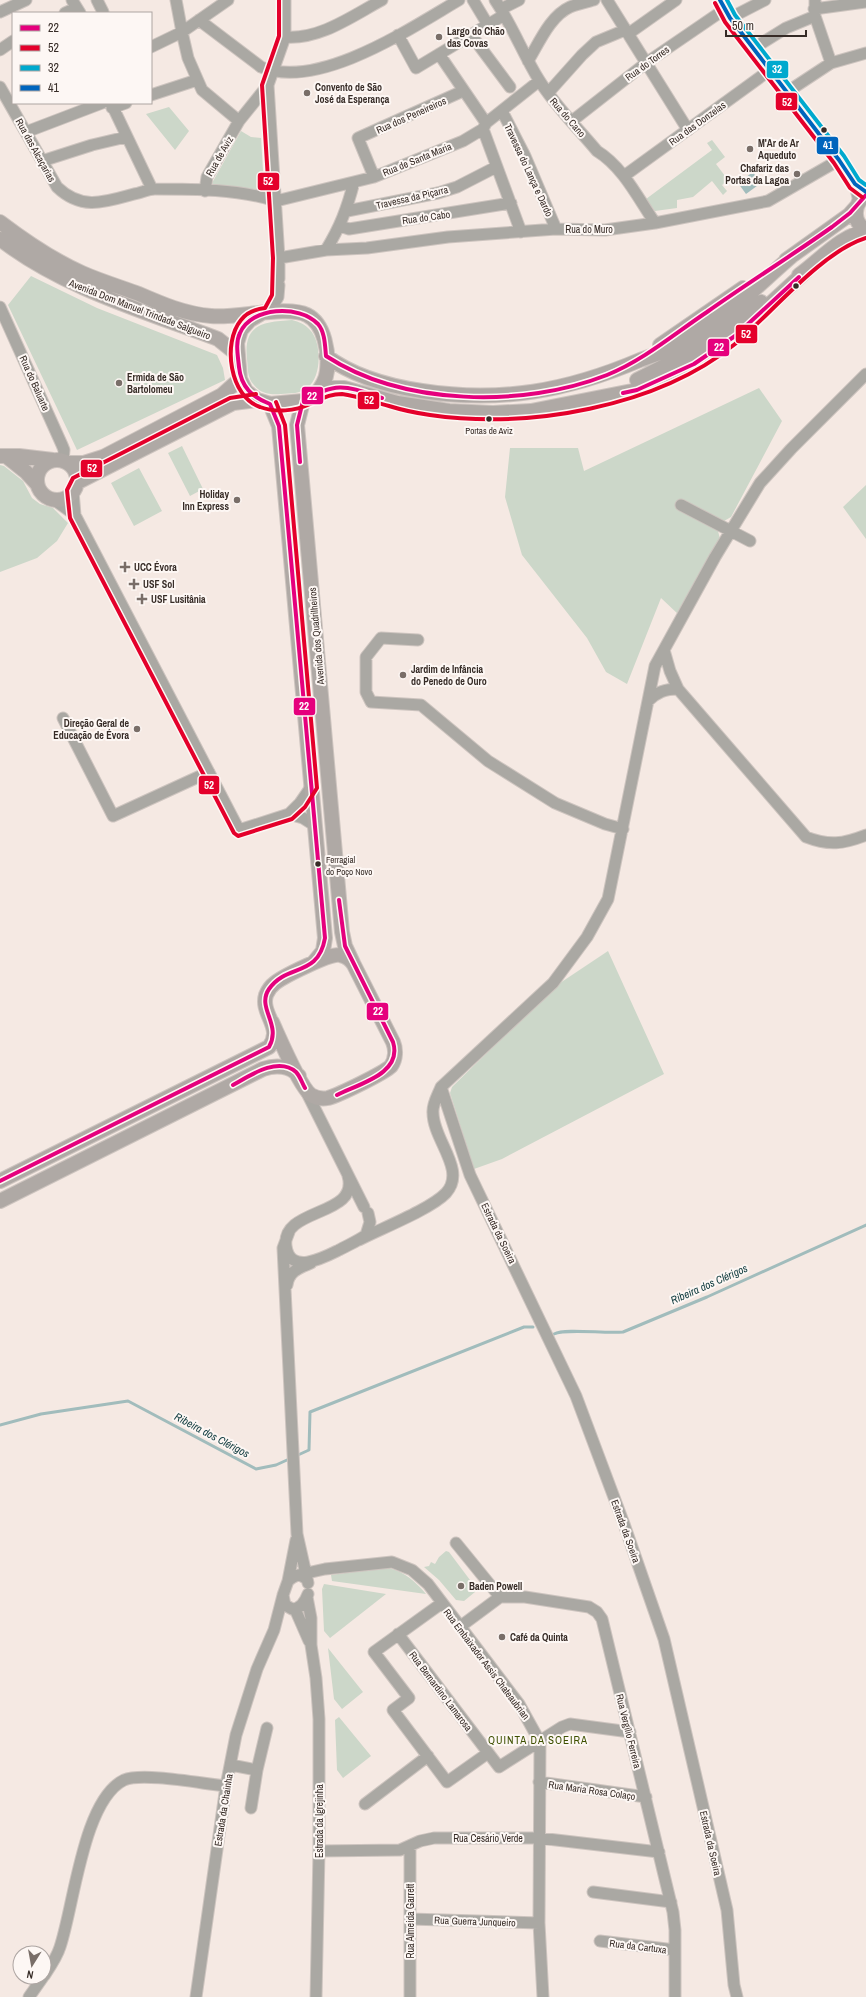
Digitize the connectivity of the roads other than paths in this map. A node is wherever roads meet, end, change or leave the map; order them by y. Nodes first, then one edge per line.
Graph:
1 (26, 0) edge
2 (97, 0) edge
3 (176, 0) edge
4 (228, 0) edge
5 (286, 0) edge
6 (382, 0) edge
7 (459, 0) edge
8 (473, 0) edge
9 (519, 0) edge
10 (594, 0) edge
11 (607, 0) edge
12 (676, 0) edge
13 (765, 0) edge
14 (866, 2) edge
15 (440, 5) edge
16 (500, 8) edge
17 (815, 8) edge
18 (725, 9) edge
19 (0, 12) edge
20 (103, 12) edge
21 (199, 20) junction
22 (488, 25) junction
23 (182, 32) junction
24 (626, 32) junction
25 (398, 35) junction
26 (472, 36) junction
27 (285, 37) junction
28 (12, 41) edge
29 (152, 46) edge
30 (754, 48) junction
31 (0, 50) edge
32 (866, 53) edge
33 (439, 54) junction
34 (528, 61) junction
35 (646, 63) junction
36 (832, 63) junction
37 (770, 70) junction
38 (273, 72) junction
39 (197, 80) junction
40 (539, 81) junction
41 (268, 85) junction
42 (0, 87) edge
43 (510, 87) dead end
44 (463, 91) junction
45 (787, 92) junction
46 (548, 93) junction
47 (152, 95) edge
48 (12, 102) edge
49 (14, 104) edge
50 (99, 104) edge
51 (111, 105) edge
52 (502, 111) junction
53 (239, 121) junction
54 (572, 121) junction
55 (484, 126) junction
56 (688, 130) junction
57 (26, 132) junction
58 (126, 137) junction
59 (839, 160) junction
60 (42, 161) junction
61 (496, 167) junction
62 (624, 176) junction
63 (374, 177) junction
64 (354, 182) junction
65 (152, 189) junction
66 (205, 191) junction
67 (862, 199) edge
68 (276, 202) junction
69 (511, 203) junction
70 (347, 211) junction
71 (0, 222) edge
72 (655, 223) junction
73 (340, 226) junction
74 (556, 229) junction
75 (866, 231) edge
76 (522, 232) junction
77 (0, 239) edge
78 (326, 250) junction
79 (279, 258) junction
80 (0, 308) edge
81 (265, 313) junction
82 (238, 355) junction
83 (326, 356) junction
84 (866, 374) edge
85 (240, 379) junction
86 (309, 398) junction
87 (263, 402) junction
88 (3, 456) edge
89 (61, 461) junction
90 (37, 484) junction
91 (75, 487) junction
92 (53, 499) junction
93 (681, 505) dead end
94 (75, 515) junction
95 (731, 531) junction
96 (750, 541) dead end
97 (418, 640) dead end
98 (664, 650) junction
99 (678, 689) junction
100 (648, 702) junction
101 (63, 718) dead end
102 (209, 772) junction
103 (311, 787) junction
104 (289, 814) junction
105 (314, 825) junction
106 (623, 830) junction
107 (866, 835) edge
108 (312, 964) junction
109 (354, 965) junction
110 (269, 1017) junction
111 (299, 1076) junction
112 (305, 1088) junction
113 (442, 1088) junction
114 (337, 1095) junction
115 (325, 1129) junction
116 (348, 1176) junction
117 (0, 1181) edge
118 (0, 1201) edge
119 (337, 1202) junction
120 (366, 1210) junction
121 (396, 1221) junction
122 (289, 1232) junction
123 (359, 1240) junction
124 (315, 1261) junction
125 (286, 1288) junction
126 (297, 1534) junction
127 (456, 1543) dead end
128 (304, 1577) junction
129 (288, 1581) junction
130 (283, 1595) junction
131 (307, 1597) junction
132 (500, 1597) junction
133 (442, 1603) junction
134 (294, 1609) junction
135 (460, 1626) junction
136 (274, 1630) junction
137 (398, 1634) junction
138 (311, 1645) junction
139 (267, 1728) dead end
140 (630, 1732) junction
141 (540, 1742) junction
142 (488, 1753) junction
143 (428, 1756) junction
144 (230, 1765) junction
145 (257, 1770) junction
146 (539, 1782) junction
147 (226, 1786) junction
148 (646, 1797) junction
149 (365, 1804) dead end
150 (251, 1808) dead end
151 (539, 1838) junction
152 (410, 1846) junction
153 (319, 1851) junction
154 (659, 1852) junction
155 (593, 1892) dead end
156 (671, 1902) junction
157 (410, 1919) junction
158 (540, 1923) junction
159 (600, 1941) dead end
160 (675, 1950) junction
161 (52, 1962) edge
162 (38, 1985) edge
163 (29, 1997) edge
164 (196, 1997) edge
165 (316, 1997) edge
166 (410, 1997) edge
167 (543, 1997) edge
168 (675, 1997) edge
169 (737, 1997) edge

1 - 19 street
2 - 20 street
3 - 23 street
4 - 21 street
5 - 27 street, Rua de Aviz
6 - 27 street
7 - 15 street
8 - 22 street
9 - 16 street
10 - 34 street
11 - 24 street
12 - 24 street
13 - 18 street, Rua do Torres
14 - 17 street
15 - 25 street
16 - 22 street
16 - 34 street, Rua do Cano
17 - 30 street
17 - 36 street
18 - 30 street
18 - 35 street, Rua do Torres
21 - 23 street
21 - 38 street
22 - 26 street
23 - 29 street
23 - 39 street
24 - 35 street
24 - 46 street
25 - 33 street
25 - 38 street
26 - 33 street
26 - 43 street
27 - 38 street, Rua de Aviz
28 - 31 street
30 - 37 street
32 - 36 street
33 - 44 street
34 - 40 street, Rua do Cano
35 - 54 street, Rua do Torres
35 - 56 street
36 - 45 street
37 - 45 street
37 - 56 street, Rua das Donzelas
38 - 41 street, Rua de Aviz
39 - 47 street
39 - 53 street
40 - 46 street, Rua do Cano
40 - 52 street, Rua de Santa Maria
41 - 53 street, Rua de Aviz
41 - 68 street, Rua de Aviz
42 - 48 street, Rua das Alcaçarias
44 - 55 street
44 - 63 street, Rua dos Peneireiros
45 - 59 street
46 - 54 street, Rua do Cano
49 - 57 street, Rua das Alcaçarias
50 - 57 street
51 - 58 street
52 - 55 street, Rua de Santa Maria
52 - 74 street, Travessa do Lança e Dardo
53 - 66 street, Rua de Aviz
54 - 62 street, Rua do Cano
55 - 61 street
55 - 63 street, Rua de Santa Maria
56 - 62 street, Rua das Donzelas
57 - 60 street, Rua das Alcaçarias
58 - 60 street
58 - 65 street
59 - 67 street
59 - 72 street, Rua do Muro
60 - 65 street, Rua das Alcaçarias
61 - 69 street
61 - 70 street, Travessa da Piçarra
62 - 72 street, Rua do Cano
63 - 64 street, Rua de Santa Maria
64 - 68 street, Rua de Santa Maria
64 - 70 street
65 - 66 street, Rua das Alcaçarias
66 - 68 street, Rua de Aviz
67 - 75 main road
67 - 83 main road
68 - 79 street, Rua de Aviz
69 - 73 street, Rua do Cabo
69 - 76 street
70 - 73 street
71 - 81 main road, Avenida Dom Manuel Trindade Salgueiro
72 - 74 street, Rua do Muro
73 - 78 street
74 - 76 street, Rua do Muro
75 - 86 main road
76 - 78 street, Rua do Muro
77 - 82 main road, Avenida Dom Manuel Trindade Salgueiro
78 - 79 street, Rua do Muro
79 - 81 street, Rua de Aviz
80 - 89 street, Rua do Baluarte
81 - 82 main road, Avenida Dom Manuel Trindade Salgueiro
81 - 83 main road, Avenida Dom Manuel Trindade Salgueiro
82 - 85 main road, Avenida Dom Manuel Trindade Salgueiro
83 - 86 main road, Avenida Dom Manuel Trindade Salgueiro
84 - 95 street
85 - 87 main road, Avenida Dom Manuel Trindade Salgueiro
85 - 89 main road
86 - 87 main road
86 - 109 main road, Avenida dos Quadrilheiros
87 - 91 main road
87 - 103 main road, Avenida dos Quadrilheiros
88 - 89 main road
88 - 90 main road
89 - 90 main road
89 - 91 main road
90 - 92 main road
91 - 92 main road
91 - 94 street
92 - 94 street
93 - 95 street
94 - 102 street
95 - 96 street
95 - 98 street
97 - 106 street
98 - 99 street
98 - 100 street
99 - 100 street
99 - 107 street
100 - 106 street
101 - 102 street
102 - 104 street
103 - 104 street
103 - 105 main road, Avenida dos Quadrilheiros
104 - 105 street
105 - 108 main road, Avenida dos Quadrilheiros
106 - 113 street
108 - 109 main road
108 - 110 main road
109 - 114 main road
110 - 111 main road
110 - 117 main road
111 - 112 main road
111 - 118 main road
112 - 114 main road
112 - 115 street
113 - 121 street
113 - 169 street, Estrada da Soeira
114 - 115 street
115 - 116 street
116 - 119 street
116 - 120 street
119 - 120 street
119 - 122 street
120 - 121 street
120 - 123 street
121 - 123 street
122 - 124 street
122 - 125 street
123 - 124 street
124 - 125 street
125 - 126 street
126 - 128 street
126 - 129 street
127 - 132 street
128 - 129 street
128 - 131 street
128 - 133 street, Rua Embaixador Assis Chateaubrian
129 - 130 street
130 - 134 street
130 - 136 street
131 - 134 street
131 - 138 street
132 - 135 street
132 - 140 street, Rua Vergílio Ferreira
133 - 135 street, Rua Embaixador Assis Chateaubrian
133 - 137 street
134 - 136 street
134 - 138 street
135 - 141 street, Rua Embaixador Assis Chateaubrian
136 - 144 street, Estrada da Chainha
137 - 142 street, Rua Bernardino Lamarosa
137 - 143 street
138 - 153 street, Estrada da Igrejinha
139 - 145 street
140 - 141 street
140 - 148 street, Rua Vergílio Ferreira
141 - 142 street, Rua Bernardino Lamarosa
141 - 146 street
142 - 143 street
143 - 149 street
144 - 145 street
144 - 147 street, Estrada da Chainha
145 - 150 street
146 - 148 street, Rua Maria Rosa Colaço
146 - 151 street
147 - 161 street
147 - 164 street, Estrada da Chainha
148 - 154 street, Rua Vergílio Ferreira
151 - 152 street, Rua Cesário Verde
151 - 154 street, Rua Cesário Verde
151 - 158 street
152 - 153 street, Rua Cesário Verde
152 - 157 street, Rua Almeida Garrett
153 - 165 street, Estrada da Igrejinha
154 - 156 street, Rua Vergílio Ferreira
155 - 156 street
156 - 160 street, Rua Vergílio Ferreira
157 - 158 street, Rua Guerra Junqueiro
157 - 166 street, Rua Almeida Garrett
158 - 167 street
159 - 160 street, Rua da Cartuxa
160 - 168 street, Rua Vergílio Ferreira
162 - 163 street

